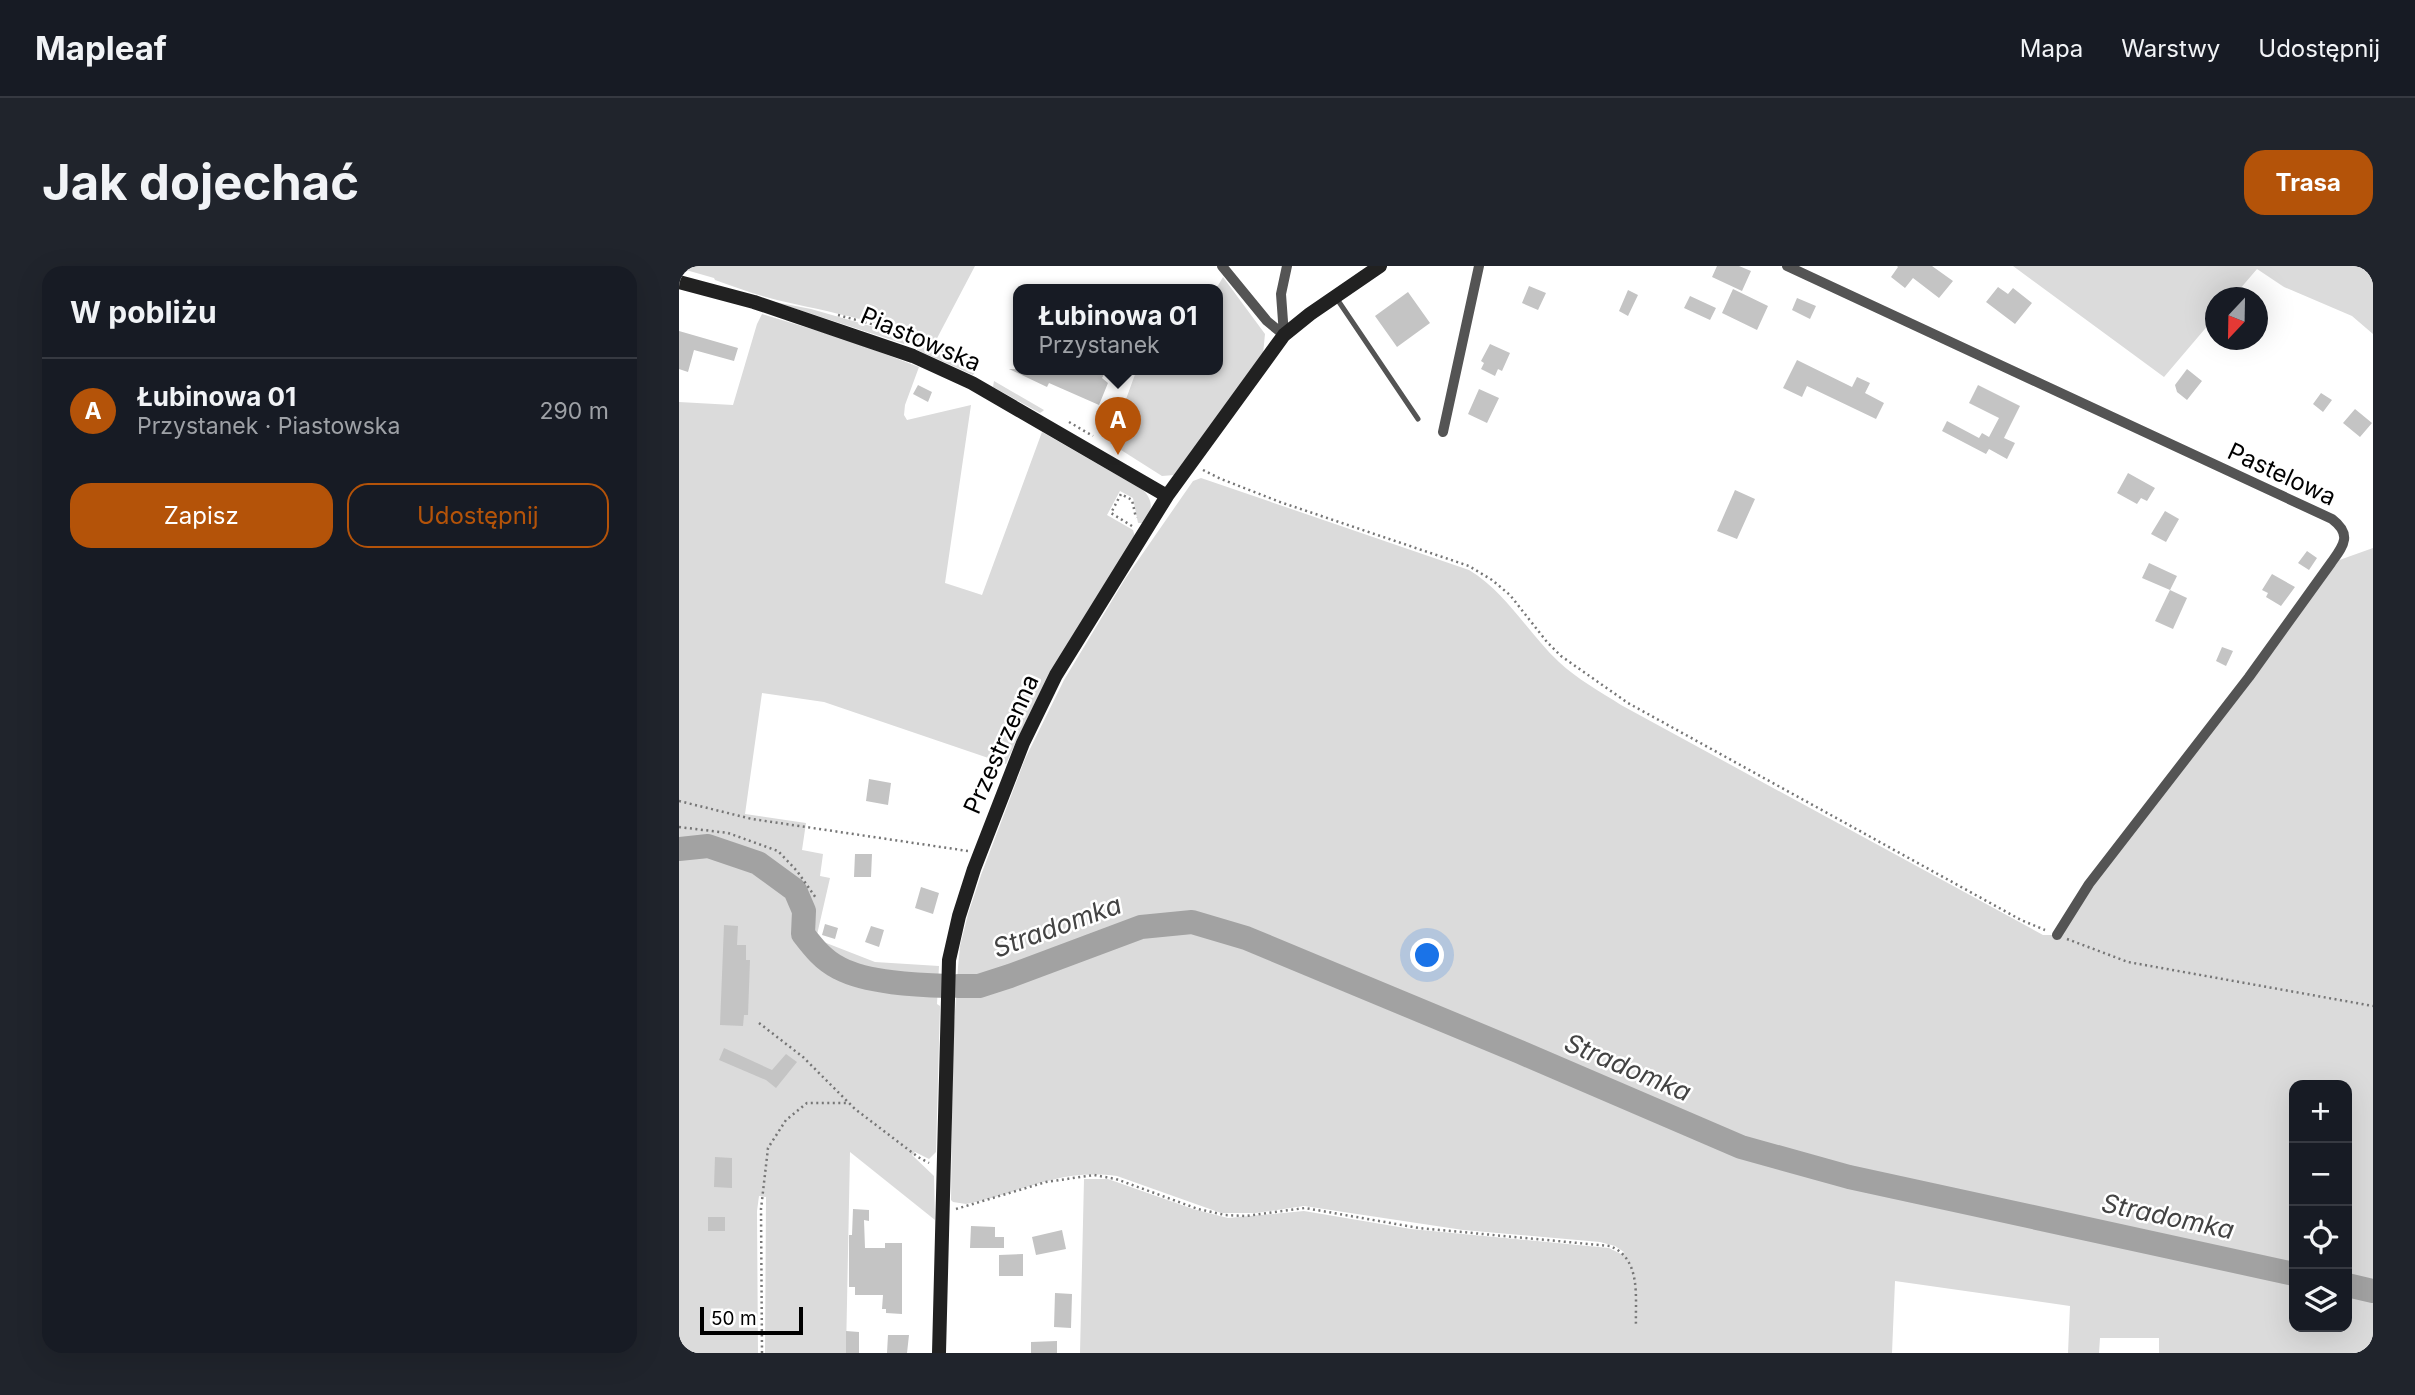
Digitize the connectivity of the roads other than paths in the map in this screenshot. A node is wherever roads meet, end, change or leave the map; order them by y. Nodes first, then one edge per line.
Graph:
1 (1222, 266) edge
2 (1287, 266) edge
3 (1380, 266) edge
4 (1479, 266) edge
5 (1787, 266) edge
6 (679, 282) edge
7 (1336, 296) junction
8 (1285, 335) junction
9 (1418, 419) dead end
10 (1443, 432) dead end
11 (1167, 496) junction
12 (2057, 935) road end
13 (939, 1353) edge

1 - 8 street
2 - 8 street
3 - 7 street, Przestrzenna
4 - 10 street
5 - 12 street, Pastelowa
6 - 11 street, Piastowska
7 - 8 street, Przestrzenna
7 - 9 lane
8 - 11 street, Przestrzenna
11 - 13 street, Przestrzenna

